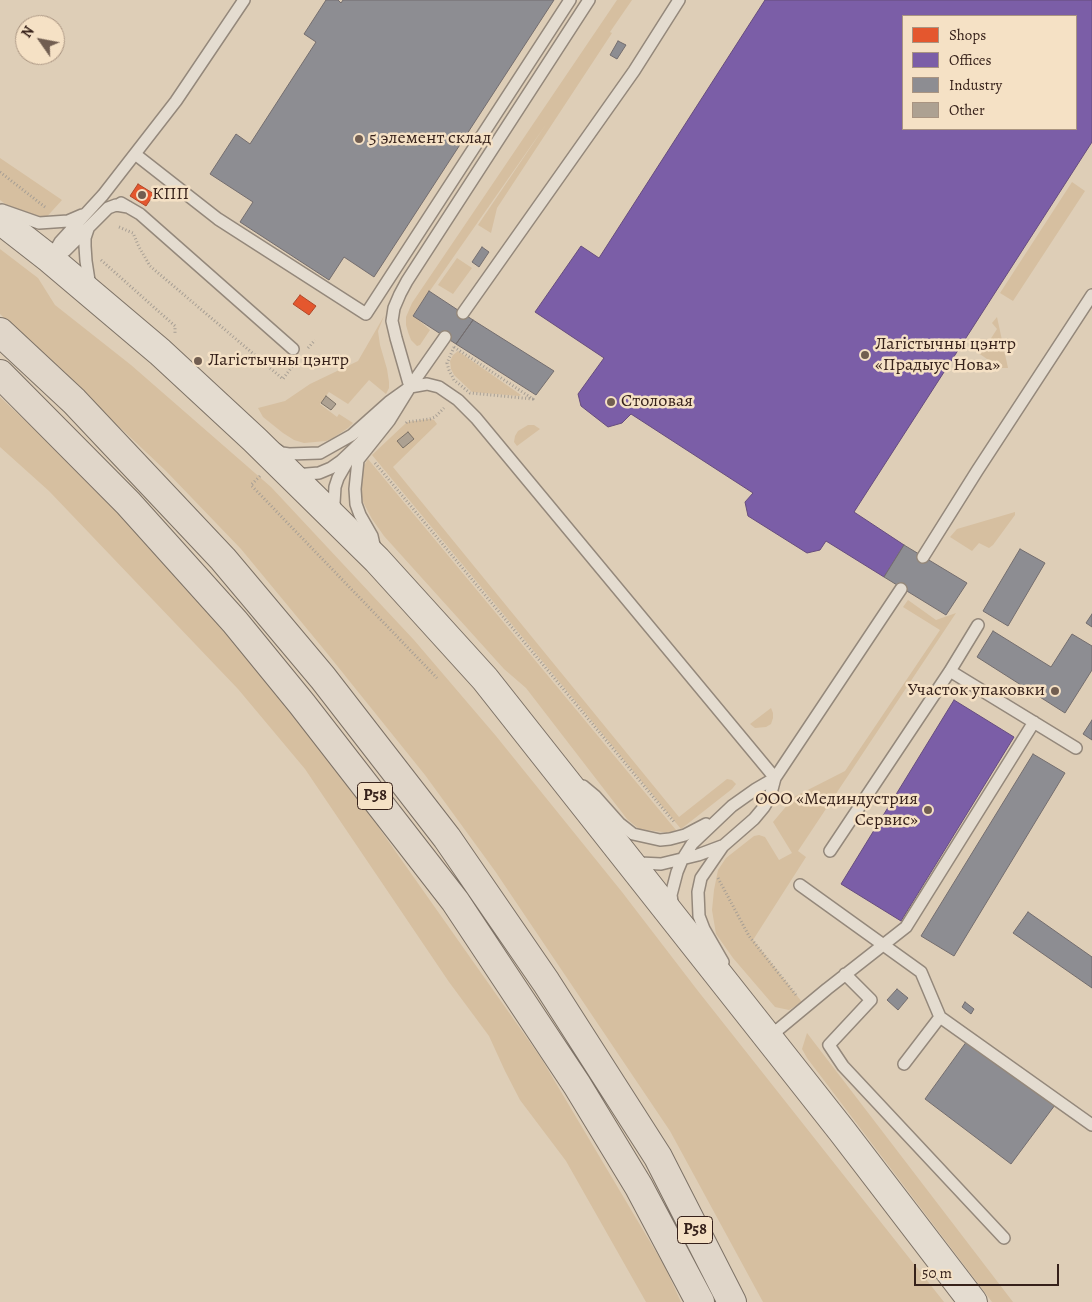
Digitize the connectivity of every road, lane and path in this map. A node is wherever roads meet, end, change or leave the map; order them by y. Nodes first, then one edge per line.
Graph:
1 (244, 0) edge
2 (570, 0) edge
3 (589, 0) edge
4 (679, 0) edge
5 (135, 154) junction
6 (0, 172) edge
7 (128, 207) junction
8 (0, 210) edge
9 (82, 214) junction
10 (0, 220) edge
11 (119, 227) dead end
12 (88, 229) junction
13 (50, 259) junction
14 (101, 260) dead end
15 (92, 294) junction
16 (1092, 295) edge
17 (463, 313) dead end
18 (0, 332) edge
19 (446, 337) dead end
20 (174, 338) dead end
21 (315, 340) dead end
22 (454, 347) joint
23 (299, 354) junction
24 (0, 374) edge
25 (410, 387) junction
26 (240, 426) junction
27 (364, 438) junction
28 (371, 457) dead end
29 (262, 474) dead end
30 (291, 475) junction
31 (339, 523) junction
32 (923, 557) dead end
33 (377, 560) junction
34 (901, 588) dead end
35 (978, 625) dead end
36 (950, 671) junction
37 (437, 678) dead end
38 (1034, 722) junction
39 (1076, 748) dead end
40 (563, 778) junction
41 (775, 778) junction
42 (722, 814) junction
43 (685, 835) junction
44 (723, 846) junction
45 (830, 851) dead end
46 (624, 854) junction
47 (682, 860) junction
48 (800, 885) dead end
49 (675, 920) junction
50 (884, 944) junction
51 (845, 974) junction
52 (731, 990) junction
53 (940, 1017) junction
54 (768, 1038) junction
55 (904, 1064) dead end
56 (1092, 1125) edge
57 (1004, 1238) dead end
58 (700, 1302) edge
59 (732, 1302) edge
60 (973, 1302) edge

1 - 5 lane
2 - 5 lane
3 - 25 lane
4 - 17 lane
5 - 9 lane
6 - 9 path
7 - 9 lane
7 - 12 lane
7 - 23 lane
8 - 9 lane
9 - 13 lane
10 - 13 main road
11 - 23 path
12 - 13 lane
12 - 15 lane
13 - 15 main road
14 - 20 path
15 - 26 main road
16 - 32 lane
18 - 59 highway, Р58
19 - 25 lane
21 - 23 path
22 - 22 path
24 - 58 highway, Р58
25 - 26 lane
25 - 27 lane
25 - 33 lane
25 - 41 lane
26 - 30 main road
27 - 30 lane
27 - 31 lane
28 - 43 path
29 - 37 path
30 - 31 main road
31 - 33 main road
33 - 40 main road
34 - 41 lane
35 - 36 lane
36 - 38 lane
36 - 45 lane
38 - 39 lane
38 - 50 lane
40 - 43 lane
40 - 46 main road
41 - 42 lane
41 - 44 lane
42 - 43 lane
42 - 47 lane
44 - 47 lane
44 - 52 lane
46 - 47 lane
46 - 49 main road
47 - 49 lane
48 - 50 lane
49 - 52 main road
50 - 51 lane
50 - 53 lane
51 - 54 lane
51 - 57 lane
52 - 54 main road
53 - 55 lane
53 - 56 lane
54 - 60 main road

